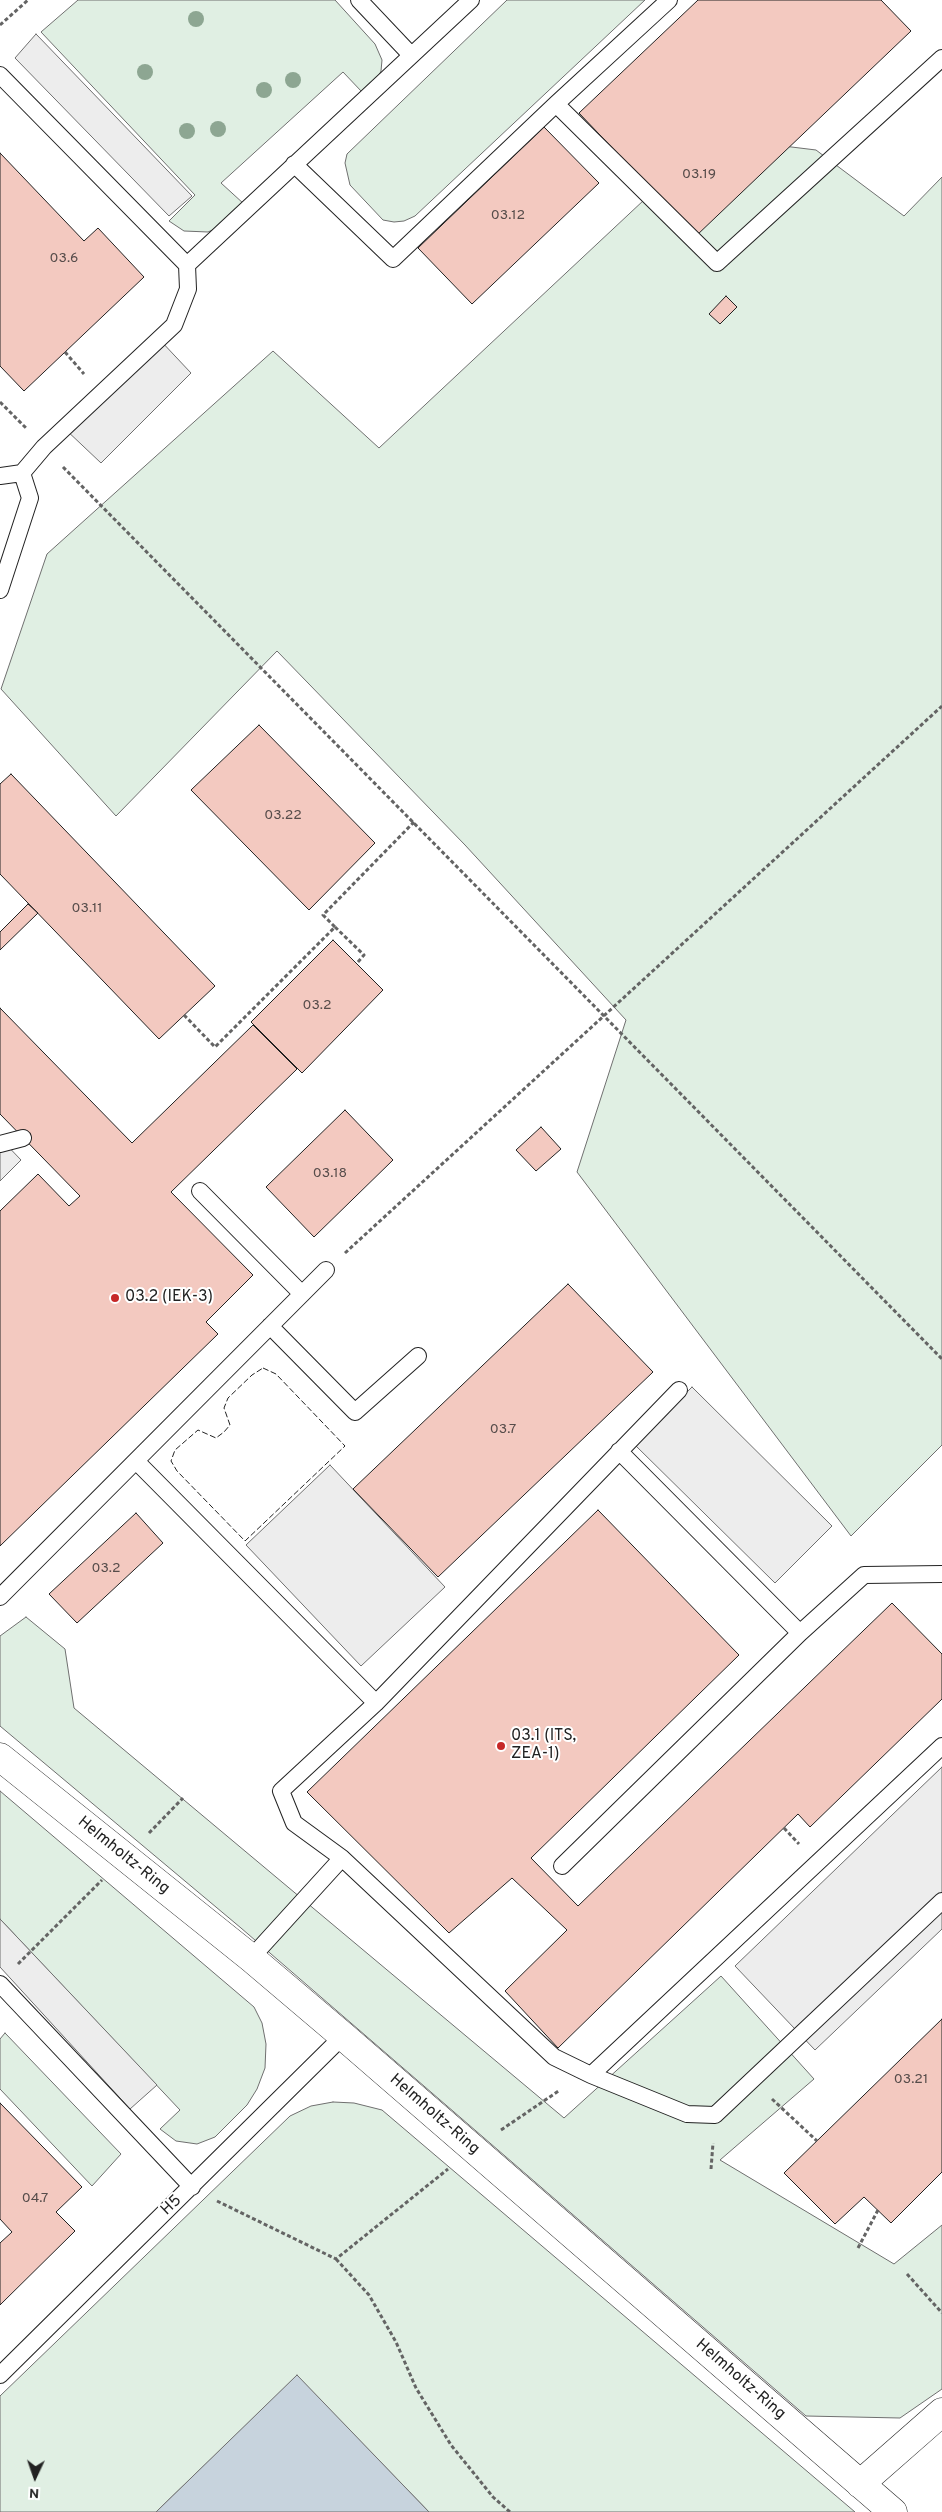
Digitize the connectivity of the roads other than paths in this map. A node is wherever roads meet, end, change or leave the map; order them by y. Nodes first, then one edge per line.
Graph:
1 (359, 0) edge
2 (471, 0) edge
3 (669, 0) edge
4 (411, 55) junction
5 (942, 58) edge
6 (0, 75) edge
7 (556, 104) junction
8 (294, 164) junction
9 (187, 265) junction
10 (22, 473) junction
11 (0, 476) edge
12 (0, 590) edge
13 (23, 1138) dead end
14 (0, 1144) edge
15 (200, 1191) dead end
16 (326, 1270) road end
17 (302, 1294) junction
18 (270, 1326) junction
19 (418, 1356) dead end
20 (679, 1390) dead end
21 (619, 1451) junction
22 (136, 1461) junction
23 (942, 1574) edge
24 (0, 1597) edge
25 (800, 1633) junction
26 (376, 1703) junction
27 (942, 1746) edge
28 (0, 1756) edge
29 (342, 1858) junction
30 (562, 1866) dead end
31 (942, 1901) edge
32 (251, 1958) junction
33 (0, 1984) edge
34 (343, 2036) junction
35 (587, 2074) junction
36 (192, 2187) junction
37 (0, 2375) edge
38 (942, 2412) edge
39 (860, 2484) junction
40 (893, 2512) edge

1 - 4 lane
2 - 4 lane
3 - 7 lane
4 - 8 lane
5 - 7 lane
6 - 9 lane
7 - 8 lane
8 - 9 lane
9 - 10 lane
10 - 11 lane
10 - 12 lane
13 - 14 lane
15 - 17 lane
16 - 17 lane
17 - 18 lane
18 - 19 lane
18 - 22 lane
20 - 21 lane
21 - 25 lane
21 - 26 lane
22 - 24 lane
22 - 26 lane
23 - 25 lane
25 - 30 lane
26 - 29 lane
27 - 35 lane
28 - 32 street, Helmholtz-Ring
29 - 32 lane
29 - 35 lane
31 - 35 lane
32 - 34 street, Helmholtz-Ring
33 - 36 lane
34 - 36 lane, H5
34 - 39 street, Helmholtz-Ring
36 - 37 lane, H5
38 - 39 street
39 - 40 street, Helmholtz-Ring

